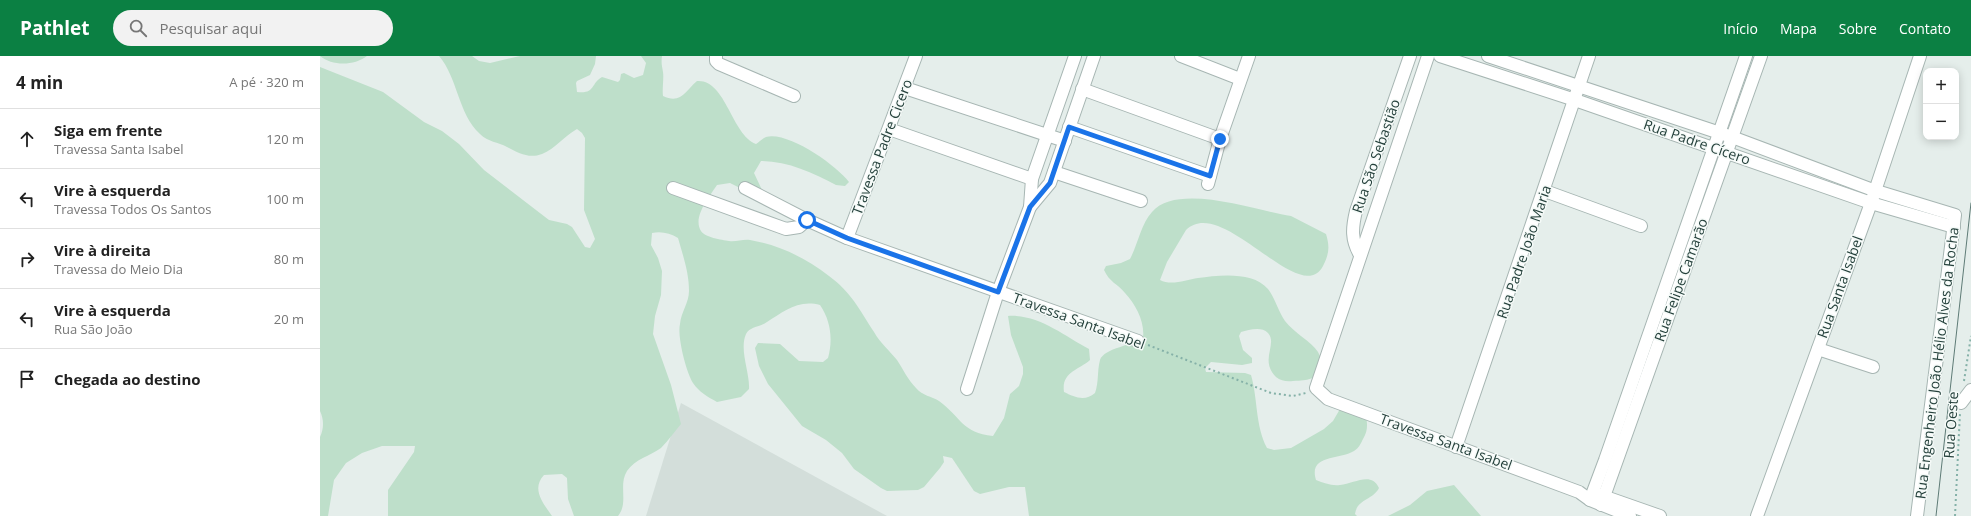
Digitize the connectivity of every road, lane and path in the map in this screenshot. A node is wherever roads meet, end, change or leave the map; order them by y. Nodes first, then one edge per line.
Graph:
1 (916, 56) edge
2 (1075, 56) edge
3 (1094, 56) edge
4 (1181, 56) edge
5 (1249, 56) edge
6 (1410, 56) edge
7 (1428, 56) edge
8 (1440, 56) edge
9 (1488, 56) edge
10 (1590, 56) edge
11 (1746, 56) edge
12 (1761, 56) edge
13 (1920, 56) edge
14 (716, 59) edge
15 (1240, 79) junction
16 (1579, 87) junction
17 (905, 88) junction
18 (1082, 89) junction
19 (794, 96) dead end
20 (1575, 100) junction
21 (1069, 127) junction
22 (889, 129) junction
23 (1719, 133) junction
24 (1048, 134) junction
25 (1732, 137) junction
26 (1220, 139) junction
27 (1065, 141) junction
28 (1714, 148) junction
29 (1726, 153) junction
30 (1054, 172) junction
31 (1032, 179) junction
32 (673, 188) dead end
33 (745, 188) dead end
34 (1873, 190) junction
35 (1545, 191) junction
36 (1141, 202) dead end
37 (1871, 203) junction
38 (1030, 207) junction
39 (1952, 213) joint
40 (807, 220) junction
41 (1641, 226) dead end
42 (1954, 227) junction
43 (847, 238) junction
44 (1360, 255) junction
45 (998, 292) junction
46 (1971, 336) edge
47 (1138, 341) joint
48 (1818, 349) junction
49 (1873, 367) dead end
50 (967, 389) dead end
51 (1971, 390) edge
52 (1312, 391) junction
53 (1960, 403) junction
54 (1456, 446) junction
55 (1597, 498) junction
56 (1630, 516) edge
57 (1660, 516) edge
58 (1758, 516) edge
59 (1917, 516) edge
60 (1955, 516) edge

1 - 17 street, Travessa Padre Cicero
2 - 24 street
3 - 18 street
4 - 15 street
5 - 15 street
6 - 44 street, Rua São Sebastião
7 - 44 street, Rua São Sebastião
8 - 20 street, Rua Padre Cícero
9 - 16 street, Rua Padre Cícero
10 - 16 street, Rua Padre João Maria
11 - 23 street, Rua Felipe Camarão
12 - 25 street, Rua Felipe Camarão
13 - 34 street, Rua Santa Isabel
14 - 19 street
15 - 26 street
16 - 20 street, Rua Padre João Maria
16 - 23 street, Rua Padre Cícero
17 - 22 street, Travessa Padre Cicero
17 - 24 street
18 - 21 street
18 - 26 street
20 - 28 street, Rua Padre Cícero
20 - 35 street, Rua Padre João Maria
21 - 26 street
21 - 27 street
22 - 31 street
22 - 43 street, Travessa Padre Cicero
23 - 25 street, Rua Padre Cícero
23 - 28 street, Rua Felipe Camarão
24 - 27 street
24 - 31 street
25 - 29 street, Rua Felipe Camarão
25 - 34 street, Rua Padre Cícero
27 - 30 street
28 - 29 street, Rua Padre Cícero
28 - 55 street, Rua Felipe Camarão
29 - 37 street, Rua Padre Cícero
29 - 55 street, Rua Felipe Camarão
30 - 36 street
30 - 38 street
31 - 38 street
32 - 40 street
33 - 40 street, Travessa Santa Isabel
34 - 37 street, Rua Santa Isabel
34 - 39 street, Rua Padre Cícero
35 - 41 street
35 - 54 street, Rua Padre João Maria
37 - 42 street, Rua Padre Cícero
37 - 48 street, Rua Santa Isabel
38 - 45 street
39 - 42 street, Rua Engenheiro João Hélio Alves da Rocha
40 - 43 street, Travessa Santa Isabel
42 - 59 street, Rua Engenheiro João Hélio Alves da Rocha
43 - 45 street, Travessa Santa Isabel
44 - 52 street, Rua São Sebastião
45 - 47 street, Travessa Santa Isabel
45 - 50 street
46 - 53 path, Rua Oeste
47 - 52 path, Travessa Santa Isabel
48 - 49 street
48 - 58 street, Rua Santa Isabel
51 - 53 street
52 - 54 street, Travessa Santa Isabel
53 - 60 path, Rua Oeste
54 - 55 street, Travessa Santa Isabel
55 - 56 street, Travessa Santa Isabel
55 - 57 street, Travessa Santa Isabel

